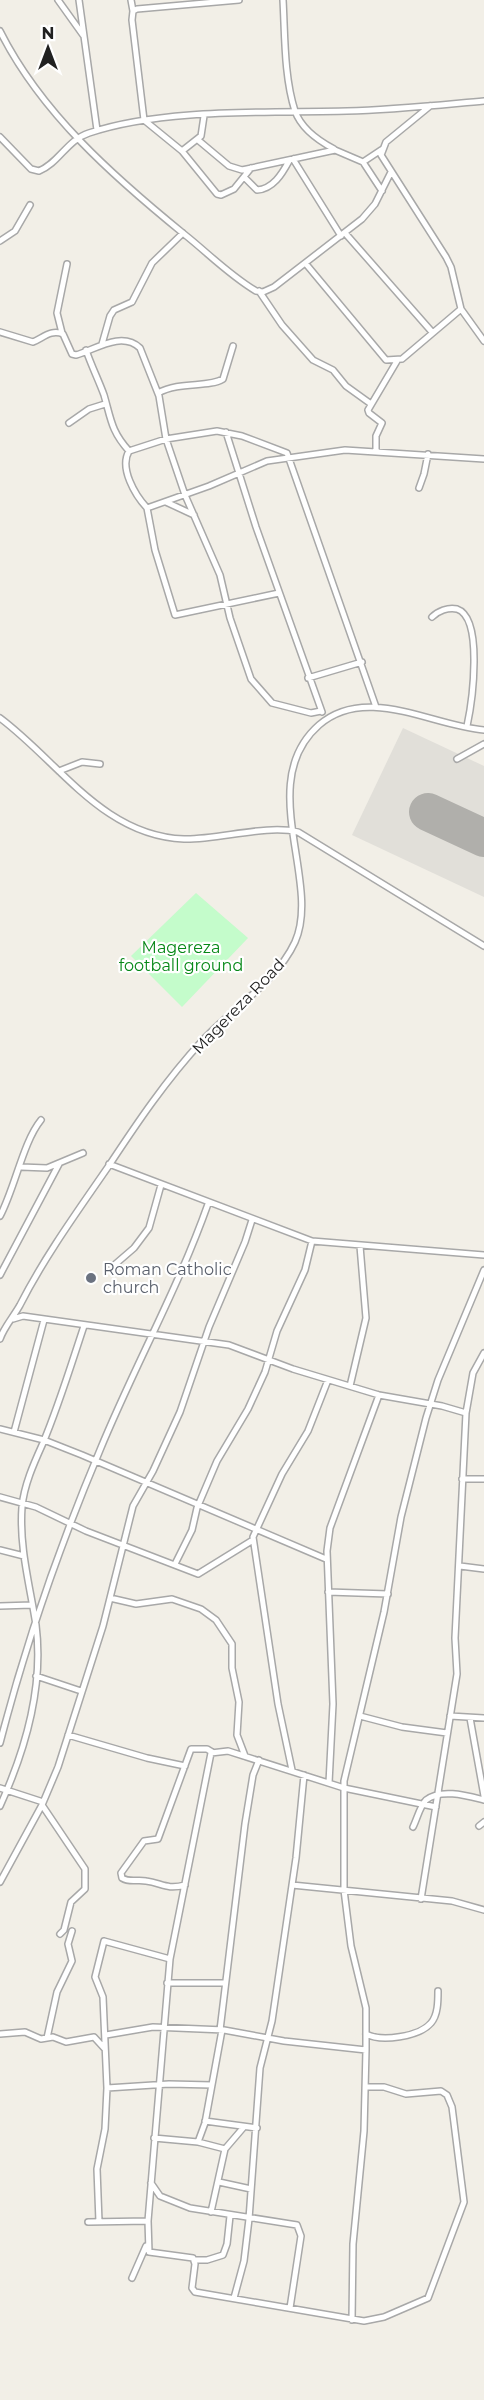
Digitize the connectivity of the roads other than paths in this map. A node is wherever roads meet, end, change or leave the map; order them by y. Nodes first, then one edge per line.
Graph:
1 (58, 0) edge
2 (79, 0) edge
3 (131, 0) edge
4 (239, 0) edge
5 (283, 0) edge
6 (223, 1) edge
7 (178, 3) edge
8 (133, 11) junction
9 (0, 31) edge
10 (84, 37) junction
11 (484, 101) edge
12 (431, 105) junction
13 (295, 111) junction
14 (204, 116) junction
15 (144, 120) junction
16 (97, 130) junction
17 (0, 137) edge
18 (78, 137) junction
19 (198, 140) junction
20 (335, 150) junction
21 (381, 150) junction
22 (182, 151) junction
23 (291, 160) junction
24 (363, 162) junction
25 (251, 168) junction
26 (391, 172) junction
27 (244, 177) junction
28 (382, 191) junction
29 (30, 205) dead end
30 (183, 233) junction
31 (343, 235) junction
32 (0, 241) edge
33 (67, 264) dead end
34 (306, 264) junction
35 (259, 291) junction
36 (460, 309) junction
37 (0, 332) edge
38 (432, 332) junction
39 (62, 333) junction
40 (484, 341) edge
41 (102, 344) junction
42 (232, 346) dead end
43 (86, 350) junction
44 (397, 361) junction
45 (158, 393) junction
46 (105, 404) junction
47 (371, 404) junction
48 (69, 423) dead end
49 (226, 432) junction
50 (166, 439) junction
51 (129, 451) junction
52 (376, 452) junction
53 (428, 454) junction
54 (291, 459) junction
55 (484, 459) edge
56 (238, 472) junction
57 (418, 488) dead end
58 (185, 495) junction
59 (166, 502) junction
60 (147, 508) junction
61 (194, 515) junction
62 (279, 593) junction
63 (227, 604) junction
64 (432, 617) dead end
65 (362, 662) junction
66 (308, 678) junction
67 (376, 707) junction
68 (321, 711) junction
69 (0, 718) edge
70 (327, 718) junction
71 (466, 726) junction
72 (484, 730) edge
73 (484, 744) edge
74 (457, 759) dead end
75 (100, 764) dead end
76 (59, 771) junction
77 (291, 830) junction
78 (484, 946) edge
79 (41, 1120) dead end
80 (83, 1153) dead end
81 (59, 1164) junction
82 (109, 1164) junction
83 (21, 1167) junction
84 (161, 1185) junction
85 (208, 1204) junction
86 (0, 1216) edge
87 (252, 1220) junction
88 (312, 1241) junction
89 (360, 1246) junction
90 (484, 1254) edge
91 (112, 1267) dead end
92 (484, 1270) edge
93 (0, 1275) edge
94 (13, 1319) junction
95 (44, 1320) junction
96 (84, 1326) junction
97 (153, 1334) junction
98 (1, 1336) edge
99 (205, 1341) junction
100 (484, 1353) edge
101 (268, 1361) junction
102 (328, 1380) junction
103 (350, 1386) junction
104 (379, 1395) junction
105 (431, 1404) junction
106 (466, 1413) junction
107 (0, 1429) edge
108 (14, 1432) junction
109 (44, 1440) junction
110 (95, 1461) junction
111 (462, 1479) junction
112 (484, 1479) edge
113 (145, 1483) junction
114 (0, 1497) edge
115 (22, 1503) junction
116 (200, 1504) junction
117 (70, 1523) junction
118 (255, 1530) junction
119 (253, 1540) junction
120 (123, 1546) junction
121 (0, 1550) edge
122 (24, 1556) junction
123 (326, 1559) junction
124 (175, 1564) junction
125 (460, 1566) junction
126 (484, 1569) edge
127 (328, 1592) junction
128 (388, 1594) junction
129 (110, 1598) junction
130 (32, 1605) junction
131 (0, 1606) edge
132 (35, 1620) junction
133 (36, 1676) junction
134 (81, 1691) junction
135 (360, 1716) junction
136 (450, 1716) junction
137 (470, 1718) junction
138 (484, 1718) edge
139 (447, 1733) junction
140 (68, 1735) junction
141 (0, 1743) edge
142 (212, 1752) junction
143 (245, 1756) junction
144 (259, 1760) junction
145 (185, 1766) junction
146 (292, 1770) junction
147 (304, 1774) junction
148 (330, 1783) junction
149 (0, 1788) edge
150 (344, 1788) junction
151 (7, 1790) junction
152 (439, 1795) junction
153 (484, 1796) edge
154 (484, 1800) edge
155 (43, 1804) junction
156 (423, 1805) junction
157 (0, 1806) edge
158 (436, 1807) junction
159 (413, 1827) dead end
160 (0, 1868) edge
161 (7, 1871) junction
162 (0, 1882) edge
163 (184, 1885) junction
164 (292, 1885) junction
165 (344, 1890) junction
166 (421, 1899) junction
167 (484, 1910) edge
168 (72, 1931) dead end
169 (60, 1934) dead end
170 (170, 1959) junction
171 (167, 1983) junction
172 (225, 1983) junction
173 (438, 1990) dead end
174 (162, 2028) junction
175 (221, 2030) junction
176 (0, 2034) edge
177 (366, 2034) junction
178 (106, 2035) junction
179 (269, 2037) junction
180 (47, 2038) junction
181 (105, 2049) junction
182 (366, 2050) junction
183 (159, 2085) junction
184 (212, 2085) junction
185 (364, 2087) junction
186 (107, 2088) junction
187 (206, 2121) junction
188 (243, 2128) junction
189 (257, 2128) junction
190 (154, 2138) junction
191 (198, 2142) junction
192 (225, 2149) junction
193 (219, 2181) junction
194 (151, 2183) junction
195 (251, 2189) junction
196 (211, 2212) junction
197 (230, 2216) junction
198 (249, 2219) junction
199 (148, 2221) junction
200 (88, 2222) dead end
201 (99, 2222) junction
202 (147, 2242) junction
203 (195, 2260) junction
204 (132, 2278) dead end
205 (234, 2298) junction
206 (290, 2308) junction
207 (352, 2320) junction

1 - 10 street
2 - 10 street
3 - 8 street
4 - 6 street
5 - 13 street
6 - 7 street
7 - 8 street
8 - 15 street
9 - 18 street
10 - 16 street
11 - 12 street
12 - 13 street
12 - 21 street
13 - 14 street
13 - 20 street
14 - 15 street
14 - 19 street
15 - 16 street
15 - 22 street
16 - 18 street
17 - 18 street
18 - 30 street
19 - 22 street
19 - 25 street
20 - 23 street
20 - 24 street
21 - 24 street
21 - 26 street
22 - 27 street
23 - 25 street
23 - 27 street
23 - 31 street
24 - 28 street
25 - 27 street
26 - 28 street
26 - 36 street
28 - 31 street
29 - 32 street
30 - 35 street
30 - 41 street
31 - 34 street
31 - 38 street
33 - 39 street
34 - 35 street
34 - 44 street
35 - 47 street
36 - 38 street
36 - 40 street
37 - 39 street
38 - 44 street
39 - 43 street
41 - 43 street
41 - 45 street
42 - 45 street
43 - 46 street
44 - 47 street
45 - 50 street
46 - 48 street
46 - 51 street
47 - 52 street
49 - 50 street
49 - 54 street
49 - 56 street
50 - 51 street
50 - 58 street
51 - 60 street
52 - 53 street
52 - 54 street
53 - 55 street
53 - 57 street
54 - 56 street
54 - 65 street
56 - 58 street
56 - 62 street
58 - 59 street
58 - 61 street
59 - 60 street
59 - 61 street
60 - 63 street
61 - 63 street
62 - 63 street
62 - 66 street
63 - 68 street
64 - 71 street
65 - 66 street
65 - 67 street
66 - 68 street
67 - 70 street, Magereza Road
67 - 71 street, Magereza Road
68 - 70 street
69 - 76 street
70 - 77 street, Magereza Road
71 - 72 street, Magereza Road
73 - 74 street
75 - 76 street
76 - 77 street
77 - 78 street
77 - 82 street, Magereza Road
79 - 83 street
80 - 81 street
81 - 83 street
81 - 93 street
82 - 84 street
82 - 94 street, Magereza Road
83 - 86 street
84 - 85 street
84 - 91 street
85 - 87 street
85 - 97 street
87 - 88 street
87 - 99 street
88 - 89 street
88 - 101 street
89 - 90 street
89 - 103 street
92 - 105 street
94 - 95 street
94 - 98 street, Magereza Road
95 - 96 street
95 - 108 street
96 - 97 street
96 - 109 street
97 - 99 street
97 - 110 street
99 - 101 street
99 - 113 street
100 - 106 street
101 - 102 street
101 - 116 street
102 - 103 street
102 - 118 street
103 - 104 street
104 - 105 street
104 - 123 street
105 - 106 street
105 - 128 street
106 - 111 street
107 - 108 street
108 - 109 street
109 - 110 street
109 - 115 street
110 - 113 street
110 - 117 street
111 - 112 street
111 - 125 street
113 - 116 street
113 - 120 street
114 - 115 street
115 - 117 street
115 - 122 street
116 - 118 street
116 - 124 street
117 - 120 street
117 - 132 street
118 - 119 street
118 - 123 street
119 - 124 street
119 - 146 street
120 - 124 street
120 - 129 street
121 - 122 street
122 - 130 street
123 - 127 street
125 - 126 street
125 - 136 street
127 - 128 street
127 - 148 street
128 - 135 street
129 - 134 street
129 - 143 street
130 - 131 street
130 - 132 street
132 - 133 street
132 - 141 street
133 - 134 street
133 - 151 street
134 - 140 street
135 - 139 street
135 - 150 street
136 - 137 street
136 - 139 street
137 - 138 street
137 - 153 street
139 - 152 street
140 - 145 street
140 - 155 street
142 - 143 street
142 - 145 street
142 - 163 street
143 - 144 street
144 - 146 street
144 - 172 street
145 - 163 street
146 - 147 street
147 - 148 street
147 - 164 street
148 - 150 street
149 - 151 street
150 - 156 street
150 - 165 street
151 - 155 street
151 - 157 street
152 - 154 street
152 - 156 street
152 - 158 street
155 - 161 street
155 - 169 street
156 - 158 street
156 - 159 street
158 - 166 street
160 - 161 street
161 - 162 street
163 - 170 street
164 - 165 street
164 - 179 street
165 - 166 street
165 - 177 street
166 - 167 street
168 - 180 street
170 - 171 street
170 - 178 street
171 - 172 street
171 - 174 street
172 - 175 street
173 - 177 street
174 - 175 street
174 - 178 street
174 - 183 street
175 - 179 street
175 - 184 street
176 - 180 street
177 - 182 street
178 - 181 street
179 - 182 street
179 - 189 street
180 - 181 street
181 - 186 street
182 - 185 street
183 - 184 street
183 - 186 street
183 - 190 street
184 - 187 street
185 - 207 street
185 - 207 street
186 - 201 street
187 - 188 street
187 - 191 street
188 - 189 street
188 - 192 street
189 - 195 street
190 - 191 street
190 - 194 street
191 - 192 street
192 - 193 street
193 - 195 street
193 - 196 street
194 - 196 street
194 - 199 street
195 - 198 street
196 - 197 street
197 - 198 street
197 - 203 street
198 - 205 street
198 - 206 street
199 - 201 street
199 - 202 street
200 - 201 street
202 - 203 street
202 - 204 street
203 - 205 street
205 - 206 street
206 - 207 street

